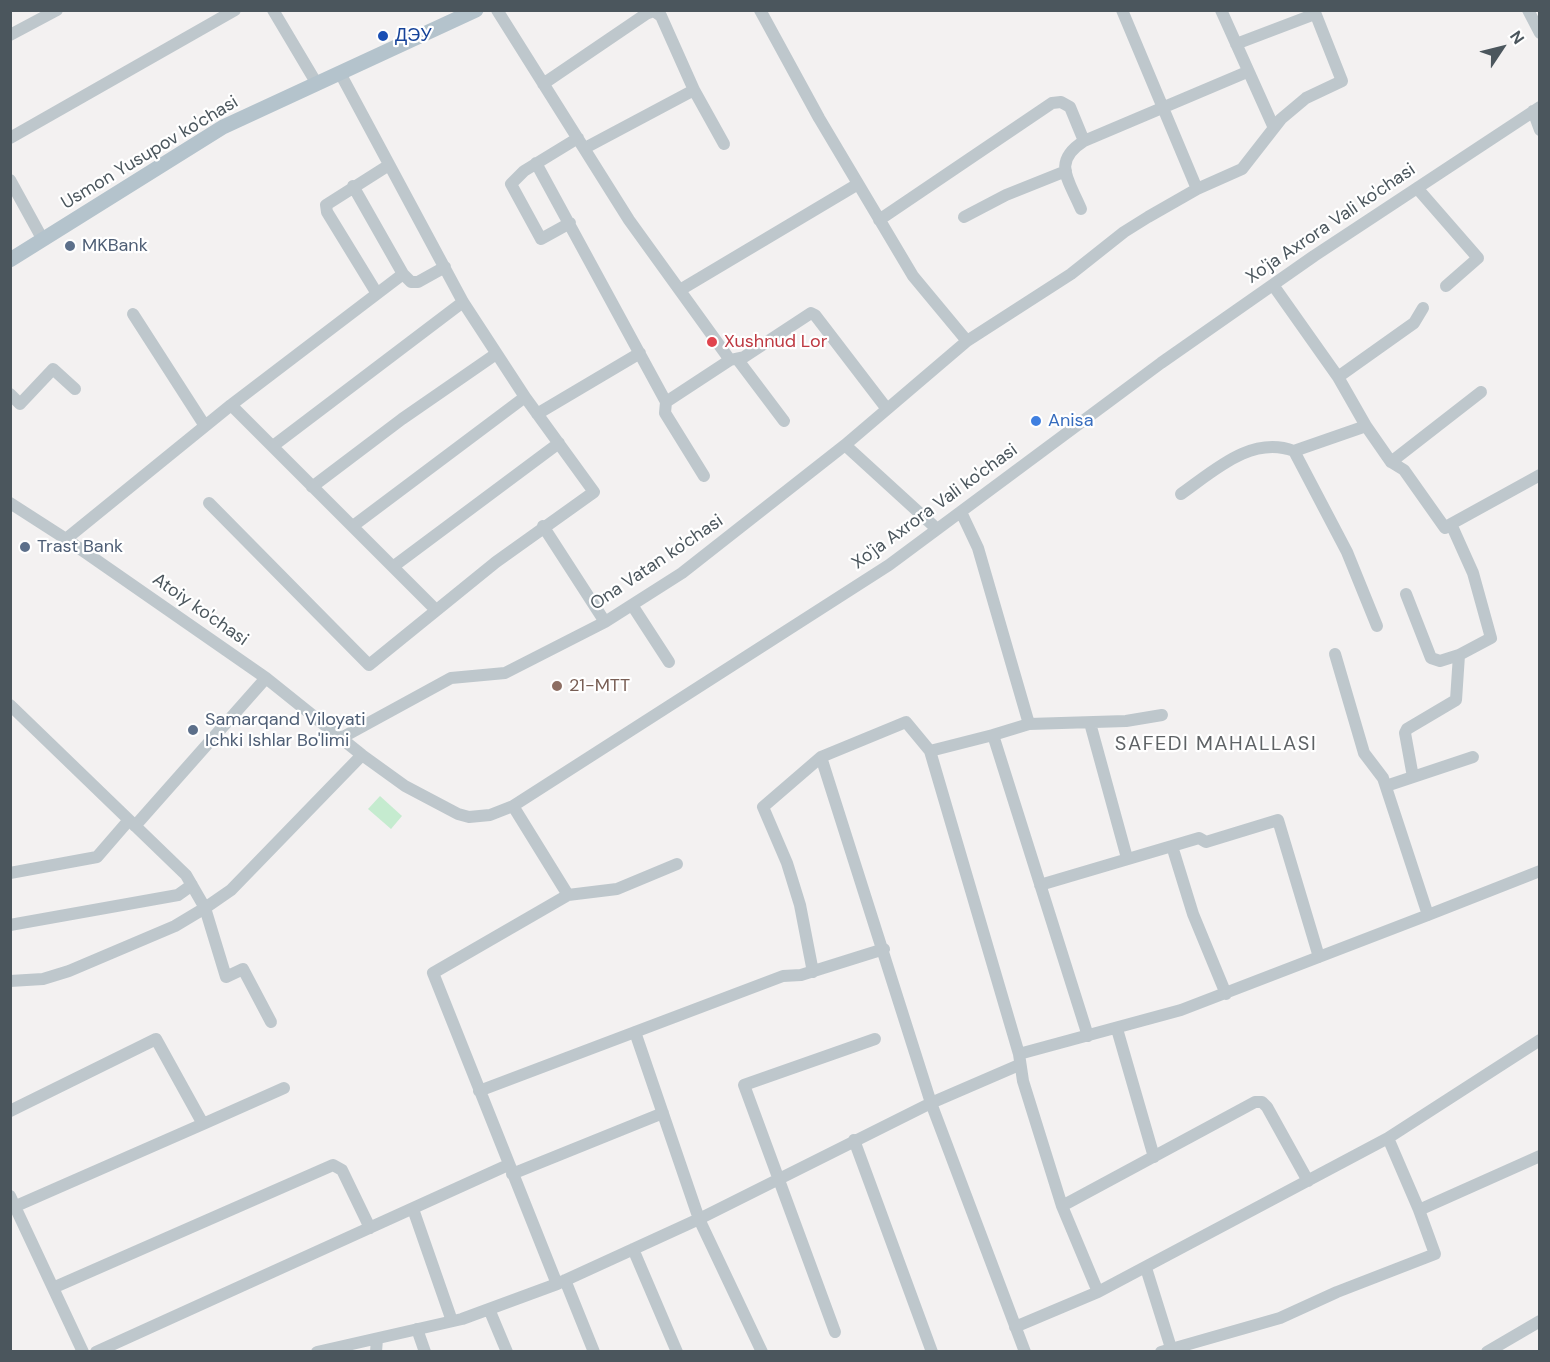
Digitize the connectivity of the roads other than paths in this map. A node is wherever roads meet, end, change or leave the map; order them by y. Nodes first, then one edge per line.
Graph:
1 (57, 10) edge
2 (235, 10) edge
3 (273, 10) edge
4 (476, 10) edge
5 (497, 10) edge
6 (760, 10) edge
7 (1122, 10) edge
8 (1221, 10) edge
9 (1528, 10) edge
10 (1315, 12) edge
11 (1539, 33) edge
12 (10, 35) edge
13 (1236, 44) junction
14 (1247, 72) junction
15 (340, 73) junction
16 (316, 84) junction
17 (543, 84) junction
18 (694, 90) junction
19 (1163, 108) junction
20 (1536, 109) edge
21 (1274, 128) junction
22 (1539, 130) edge
23 (10, 138) edge
24 (1084, 141) junction
25 (581, 143) junction
26 (724, 144) dead end
27 (536, 164) junction
28 (388, 165) junction
29 (1066, 171) junction
30 (10, 180) edge
31 (858, 184) junction
32 (353, 186) junction
33 (1417, 188) junction
34 (1197, 189) junction
35 (1081, 209) dead end
36 (964, 217) dead end
37 (879, 220) junction
38 (570, 223) junction
39 (43, 240) junction
40 (10, 260) edge
41 (445, 267) junction
42 (403, 274) junction
43 (1273, 285) junction
44 (1446, 285) dead end
45 (680, 290) junction
46 (376, 292) junction
47 (463, 302) junction
48 (1424, 308) dead end
49 (133, 314) dead end
50 (967, 341) junction
51 (639, 353) junction
52 (496, 354) junction
53 (734, 360) junction
54 (1338, 378) junction
55 (75, 389) dead end
56 (1482, 392) dead end
57 (10, 394) edge
58 (525, 397) junction
59 (666, 402) junction
60 (231, 405) junction
61 (887, 409) junction
62 (537, 414) junction
63 (784, 421) dead end
64 (205, 426) junction
65 (1366, 426) junction
66 (559, 443) junction
67 (845, 445) junction
68 (273, 446) junction
69 (1294, 451) junction
70 (1391, 462) junction
71 (704, 476) dead end
72 (1539, 476) edge
73 (312, 487) junction
74 (1181, 494) dead end
75 (209, 503) dead end
76 (12, 506) edge
77 (961, 512) junction
78 (1451, 524) junction
79 (353, 526) junction
80 (543, 526) junction
81 (937, 530) junction
82 (66, 538) junction
83 (394, 566) junction
84 (1406, 594) dead end
85 (632, 605) junction
86 (436, 610) junction
87 (605, 622) junction
88 (1377, 626) dead end
89 (1335, 654) dead end
90 (1459, 655) junction
91 (669, 662) dead end
92 (266, 678) junction
93 (10, 705) edge
94 (1162, 715) dead end
95 (1090, 723) junction
96 (1029, 724) junction
97 (993, 735) junction
98 (343, 737) junction
99 (930, 751) junction
100 (362, 755) junction
101 (821, 757) junction
102 (1473, 757) dead end
103 (1413, 777) junction
104 (1386, 786) junction
105 (513, 806) junction
106 (132, 823) junction
107 (1172, 846) junction
108 (1126, 858) junction
109 (677, 864) dead end
110 (1539, 871) edge
111 (10, 873) edge
112 (192, 885) junction
113 (1040, 885) junction
114 (568, 895) junction
115 (205, 908) junction
116 (1428, 915) junction
117 (10, 926) edge
118 (884, 949) junction
119 (1319, 957) junction
120 (813, 972) junction
121 (10, 981) edge
122 (1227, 994) junction
123 (271, 1022) dead end
124 (1117, 1029) junction
125 (635, 1032) junction
126 (1088, 1036) junction
127 (875, 1039) dead end
128 (1539, 1040) edge
129 (1019, 1060) junction
130 (285, 1088) dead end
131 (478, 1091) junction
132 (931, 1103) junction
133 (10, 1111) edge
134 (663, 1113) junction
135 (203, 1124) junction
136 (1389, 1138) junction
137 (854, 1140) junction
138 (1539, 1155) edge
139 (1154, 1157) junction
140 (510, 1169) junction
141 (777, 1178) junction
142 (1308, 1181) junction
143 (13, 1201) edge
144 (1062, 1206) junction
145 (413, 1209) junction
146 (1419, 1210) junction
147 (699, 1219) junction
148 (370, 1228) junction
149 (633, 1249) junction
150 (1146, 1268) junction
151 (561, 1282) junction
152 (55, 1287) junction
153 (1098, 1292) junction
154 (489, 1309) junction
155 (452, 1321) junction
156 (1539, 1321) edge
157 (1015, 1327) junction
158 (417, 1329) junction
159 (835, 1332) dead end
160 (377, 1345) edge
161 (1500, 1347) edge
162 (1166, 1350) edge
163 (324, 1351) edge
164 (83, 1352) edge
165 (96, 1352) edge
166 (425, 1352) edge
167 (507, 1352) edge
168 (594, 1352) edge
169 (677, 1352) edge
170 (762, 1352) edge
171 (932, 1352) edge
172 (1025, 1352) edge
173 (1487, 1352) edge

1 - 12 street
2 - 23 street
3 - 16 street
4 - 15 main road, Usmon Yusupov ko'chasi
5 - 17 street
6 - 31 street
7 - 19 street
8 - 13 street
9 - 11 street
10 - 13 street
10 - 21 street, Ona Vatan ko'chasi
13 - 14 street
14 - 19 street
14 - 21 street
15 - 16 main road, Usmon Yusupov ko'chasi
15 - 28 street
16 - 39 main road, Usmon Yusupov ko'chasi
17 - 18 street
17 - 25 street
18 - 25 street
18 - 26 street
19 - 24 street
19 - 34 street
20 - 22 street
20 - 33 street, Xo'ja Axrora Vali ko'chasi
21 - 34 street, Ona Vatan ko'chasi
24 - 29 street
24 - 37 street
25 - 27 street
25 - 45 street
27 - 38 street
27 - 38 street
28 - 32 street
28 - 41 street
29 - 35 street
29 - 36 street
30 - 39 street
31 - 37 street
31 - 45 street
32 - 42 street
32 - 46 street
33 - 43 street, Xo'ja Axrora Vali ko'chasi
33 - 44 street
34 - 50 street, Ona Vatan ko'chasi
37 - 50 street
38 - 51 street
39 - 40 main road, Usmon Yusupov ko'chasi
41 - 42 street
41 - 47 street
42 - 46 street
43 - 54 street
43 - 77 street, Xo'ja Axrora Vali ko'chasi
45 - 53 street
46 - 60 street
47 - 52 street
47 - 68 street
48 - 54 street
49 - 64 street
50 - 61 street, Ona Vatan ko'chasi
51 - 59 street
51 - 62 street
52 - 58 street
52 - 73 street
53 - 59 street
53 - 61 street
53 - 63 street
54 - 65 street
55 - 57 street
56 - 70 street
58 - 62 street
58 - 79 street
59 - 71 street
60 - 64 street
60 - 68 street
61 - 67 street, Ona Vatan ko'chasi
62 - 66 street
64 - 82 street
65 - 69 street
65 - 70 street
66 - 80 street
66 - 83 street
67 - 81 street
67 - 85 street, Ona Vatan ko'chasi
68 - 73 street
69 - 74 street
69 - 88 street
70 - 78 street
72 - 78 street
73 - 79 street
75 - 86 street
76 - 82 street, Atoiy ko'chasi
77 - 81 street, Xo'ja Axrora Vali ko'chasi
77 - 96 street
78 - 90 street
79 - 83 street
80 - 86 street
80 - 87 street
81 - 105 street, Xo'ja Axrora Vali ko'chasi
82 - 92 street, Atoiy ko'chasi
83 - 86 street
84 - 90 street
85 - 87 street, Ona Vatan ko'chasi
85 - 91 street
87 - 98 street, Ona Vatan ko'chasi
89 - 104 street
90 - 103 street
92 - 98 street, Atoiy ko'chasi
92 - 106 street
93 - 106 street
94 - 95 street
95 - 96 street
95 - 108 street
96 - 97 street
97 - 99 street
97 - 113 street
98 - 100 street, Atoiy ko'chasi
99 - 101 street
99 - 129 street
100 - 105 street, Xo'ja Axrora Vali ko'chasi
100 - 115 street
101 - 118 street
101 - 120 street
102 - 103 street
103 - 104 street
104 - 116 street
105 - 114 street
106 - 111 street
106 - 112 street
107 - 108 street
107 - 119 street
107 - 122 street
108 - 113 street
109 - 114 street
110 - 116 street
112 - 115 street
112 - 117 street
113 - 126 street
114 - 131 street
115 - 121 street
115 - 123 street
116 - 119 street
118 - 120 street
118 - 132 street
119 - 122 street
120 - 125 street
122 - 124 street
124 - 126 street
124 - 139 street
125 - 131 street
125 - 134 street
126 - 129 street
127 - 141 street
128 - 136 street
129 - 132 street
129 - 144 street
130 - 135 street
131 - 140 street
132 - 137 street
132 - 157 street
133 - 135 street
134 - 140 street
134 - 147 street
135 - 143 street
136 - 142 street
136 - 146 street
137 - 141 street
137 - 171 street
138 - 146 street
139 - 142 street
139 - 144 street
140 - 145 street
140 - 151 street
141 - 147 street
141 - 159 street
142 - 150 street
143 - 152 street
144 - 153 street
145 - 148 street
145 - 155 street
146 - 162 street
147 - 149 street
147 - 170 street
148 - 152 street
148 - 165 street
149 - 151 street
149 - 169 street
150 - 153 street
150 - 162 street
151 - 154 street
151 - 168 street
152 - 164 street
153 - 157 street
154 - 155 street
154 - 167 street
155 - 158 street
156 - 161 street
157 - 172 street
158 - 160 street
158 - 166 street
160 - 163 street
161 - 173 street

